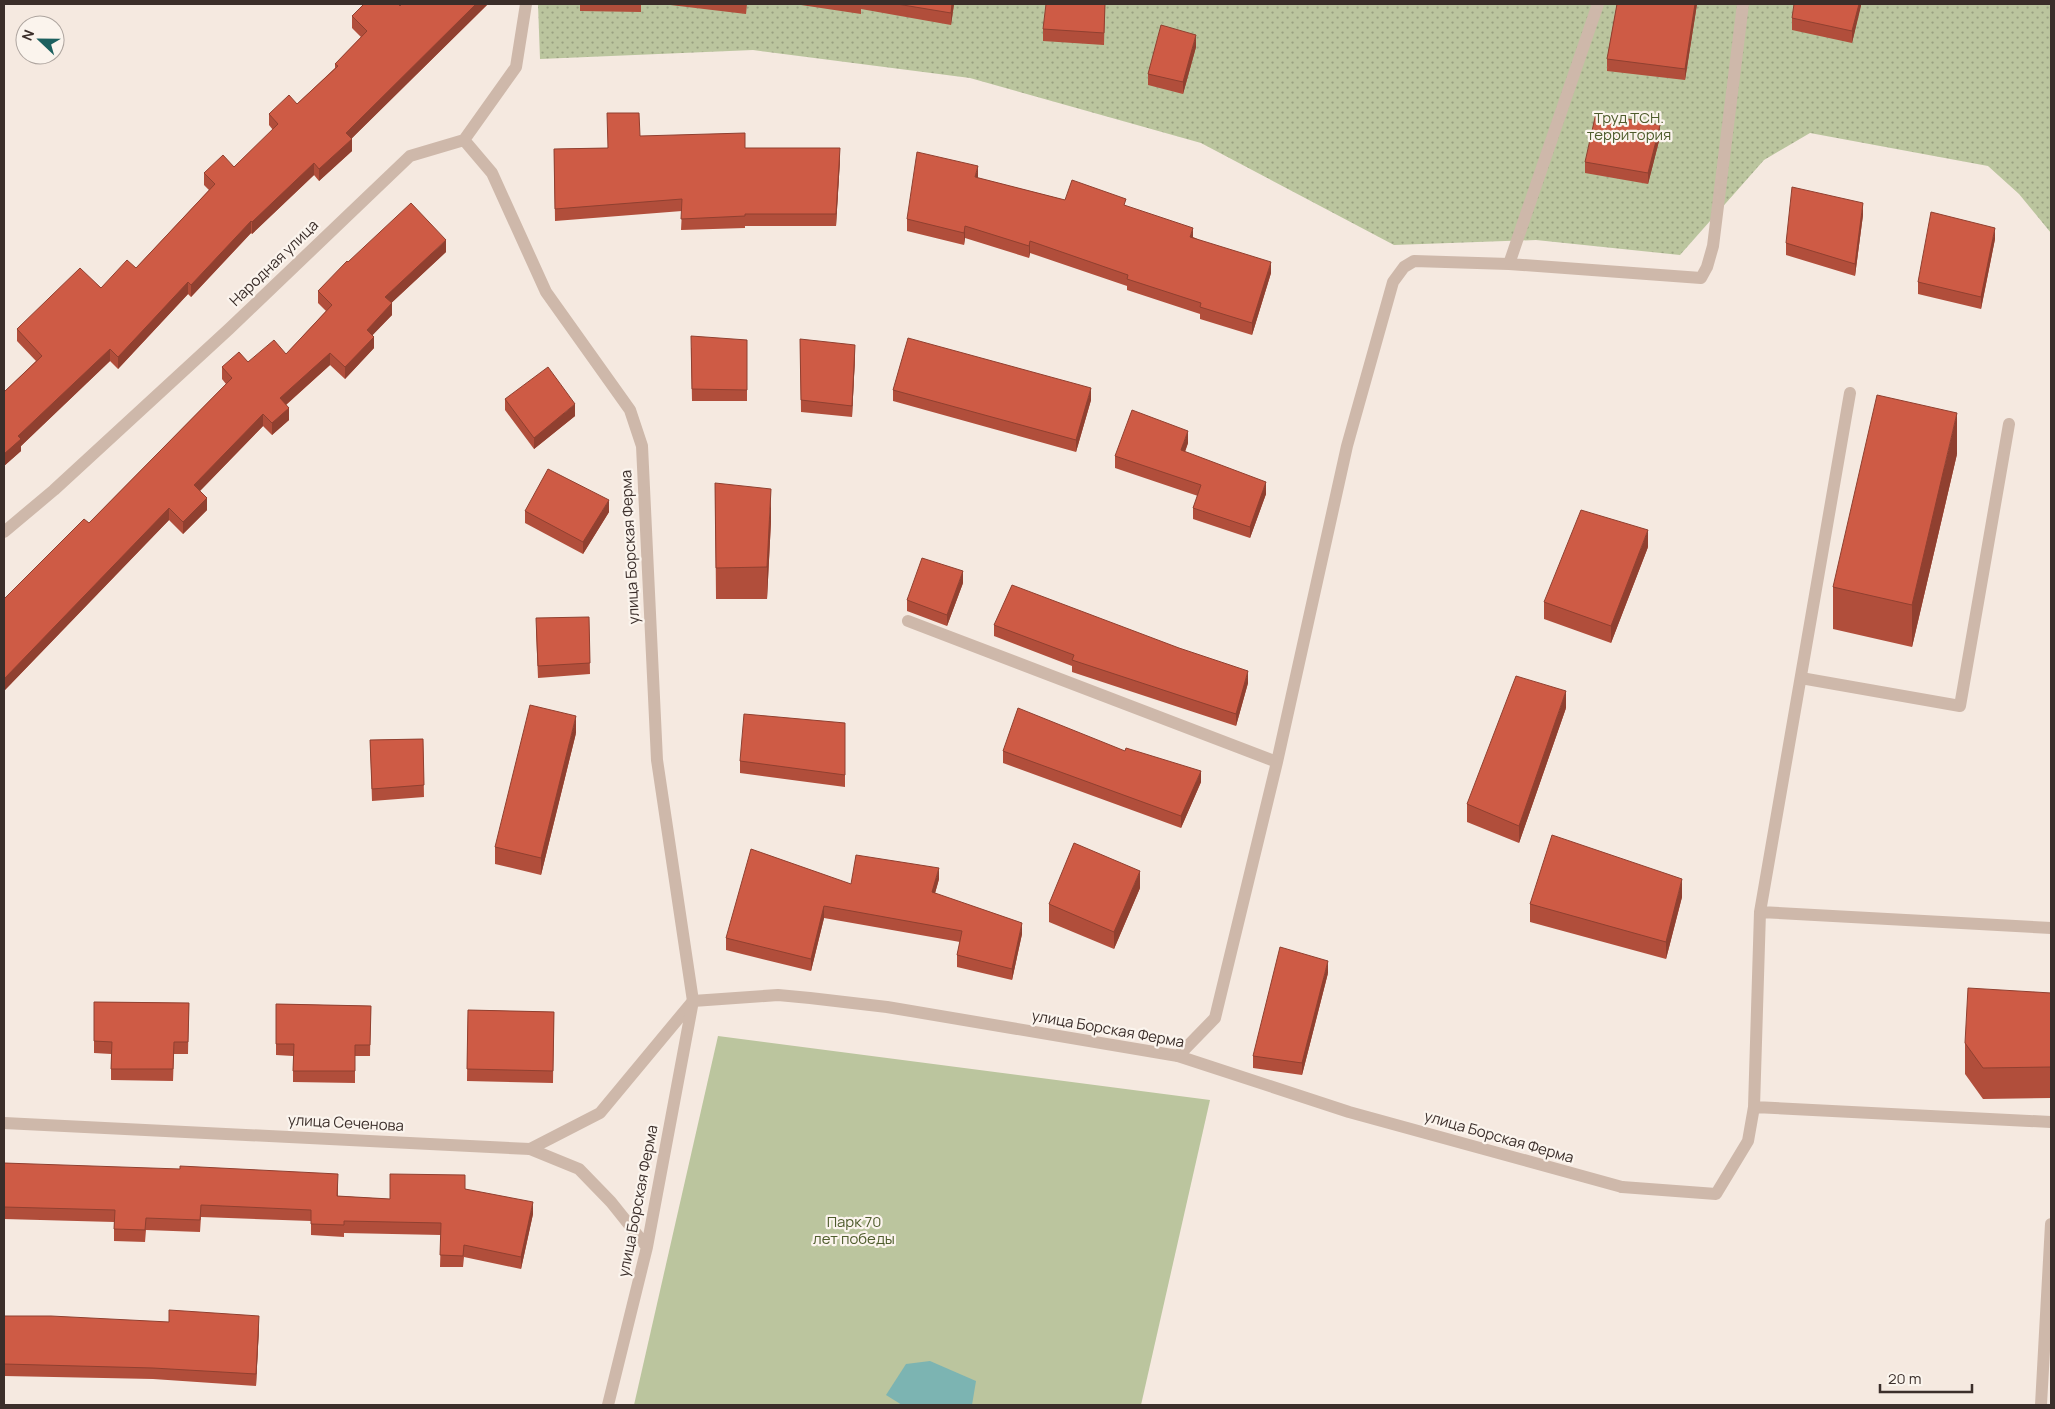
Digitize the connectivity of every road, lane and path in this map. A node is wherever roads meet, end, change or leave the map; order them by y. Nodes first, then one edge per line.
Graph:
1 (526, 4) edge
2 (1598, 4) edge
3 (1743, 4) edge
4 (464, 140) junction
5 (1509, 264) junction
6 (1850, 394) dead end
7 (2009, 424) dead end
8 (4, 532) edge
9 (908, 621) dead end
10 (1801, 678) junction
11 (1278, 762) junction
12 (1760, 912) junction
13 (2051, 928) edge
14 (693, 1001) junction
15 (1178, 1056) junction
16 (1754, 1107) junction
17 (4, 1122) edge
18 (2051, 1122) edge
19 (530, 1149) junction
20 (2051, 1224) edge
21 (647, 1247) junction
22 (608, 1405) edge
23 (2041, 1405) edge

1 - 4 street
2 - 5 street
3 - 5 street
4 - 8 street, Народная улица
4 - 14 street, улица Борская Ферма
5 - 11 street
6 - 10 street
7 - 10 street
9 - 11 street
10 - 12 street
11 - 15 street
12 - 13 street
12 - 16 street
14 - 15 street, улица Борская Ферма
14 - 19 street
14 - 21 street, улица Борская Ферма
15 - 16 street, улица Борская Ферма
16 - 18 street
17 - 19 street, улица Сеченова
19 - 21 street, улица Сеченова
20 - 23 street
21 - 22 street, улица Борская Ферма

